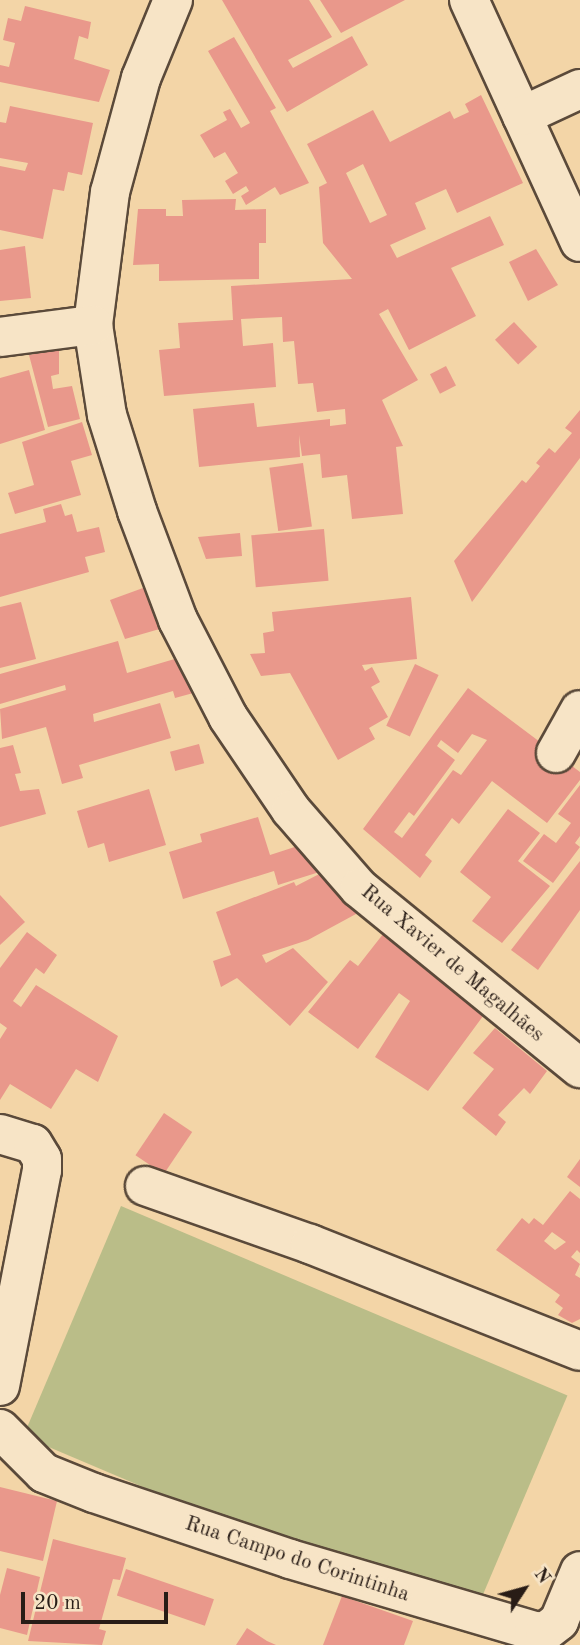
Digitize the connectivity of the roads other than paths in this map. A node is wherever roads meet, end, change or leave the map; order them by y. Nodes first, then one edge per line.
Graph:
1 (173, 0) edge
2 (469, 0) edge
3 (580, 89) edge
4 (522, 116) junction
5 (580, 242) edge
6 (93, 325) junction
7 (0, 337) edge
8 (580, 710) edge
9 (556, 753) dead end
10 (580, 1068) edge
11 (0, 1134) edge
12 (145, 1186) dead end
13 (580, 1351) edge
14 (0, 1386) edge
15 (0, 1429) edge
16 (580, 1571) edge

1 - 6 street, Rua Xavier de Magalhães
2 - 4 street
3 - 4 street
4 - 5 street
6 - 7 street
6 - 10 street, Rua Xavier de Magalhães
8 - 9 street
11 - 14 street
12 - 13 street
15 - 16 street, Rua Campo do Corintinha

